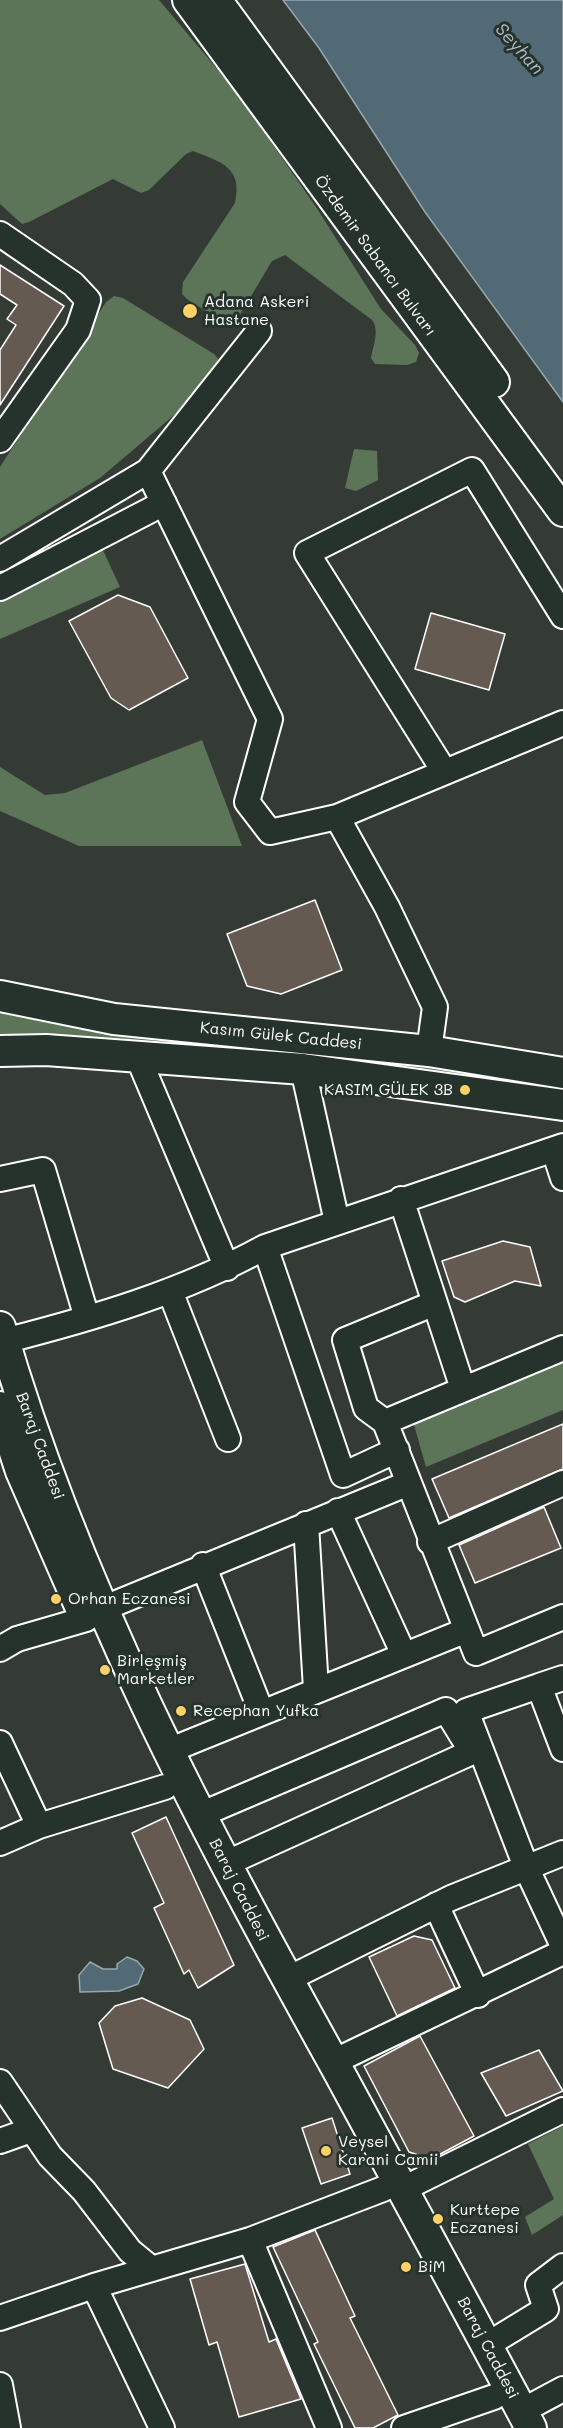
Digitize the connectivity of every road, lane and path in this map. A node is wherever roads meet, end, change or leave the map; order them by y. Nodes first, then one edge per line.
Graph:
1 (188, 0) edge
2 (216, 0) edge
3 (0, 234) edge
4 (259, 330) dead end
5 (0, 440) edge
6 (148, 471) junction
7 (563, 477) edge
8 (164, 503) junction
9 (563, 511) edge
10 (0, 559) edge
11 (0, 588) edge
12 (563, 616) edge
13 (563, 723) edge
14 (444, 771) junction
15 (337, 817) junction
16 (0, 996) edge
17 (0, 1050) edge
18 (46, 1050) junction
19 (429, 1051) junction
20 (138, 1057) junction
21 (0, 1068) edge
22 (303, 1070) junction
23 (563, 1073) edge
24 (563, 1105) edge
25 (558, 1148) edge
26 (563, 1178) edge
27 (0, 1179) edge
28 (401, 1199) junction
29 (337, 1222) junction
30 (265, 1247) junction
31 (226, 1268) junction
32 (170, 1291) junction
33 (435, 1303) junction
34 (87, 1318) junction
35 (2, 1334) edge
36 (563, 1348) edge
37 (463, 1389) junction
38 (0, 1407) edge
39 (385, 1422) junction
40 (3, 1438) edge
41 (228, 1439) dead end
42 (397, 1450) junction
43 (409, 1483) junction
44 (563, 1483) edge
45 (338, 1511) junction
46 (306, 1524) junction
47 (430, 1542) junction
48 (204, 1565) junction
49 (94, 1613) junction
50 (563, 1617) edge
51 (467, 1630) junction
52 (0, 1649) edge
53 (404, 1655) junction
54 (563, 1678) edge
55 (539, 1686) junction
56 (316, 1689) junction
57 (261, 1711) junction
58 (0, 1743) edge
59 (563, 1749) edge
60 (168, 1751) junction
61 (165, 1787) junction
62 (201, 1815) junction
63 (39, 1826) junction
64 (0, 1843) edge
65 (563, 1853) edge
66 (225, 1864) junction
67 (526, 1867) junction
68 (436, 1905) junction
69 (563, 1946) edge
70 (563, 1952) edge
71 (286, 1980) junction
72 (478, 1995) junction
73 (333, 2062) junction
74 (0, 2082) edge
75 (563, 2110) edge
76 (31, 2130) junction
77 (0, 2140) edge
78 (393, 2189) junction
79 (250, 2240) junction
80 (563, 2266) edge
81 (152, 2269) junction
82 (94, 2286) junction
83 (0, 2318) edge
84 (487, 2345) junction
85 (0, 2385) edge
86 (563, 2389) edge
87 (494, 2397) junction
88 (521, 2422) edge
89 (8, 2428) edge
90 (162, 2428) edge
91 (329, 2428) edge
92 (404, 2428) edge

1 - 9 main road, Özdemir Sabancı Bulvarı
2 - 7 main road, Özdemir Sabancı Bulvarı
3 - 5 street
4 - 6 street
6 - 8 street
6 - 10 street
8 - 11 street
8 - 15 street
12 - 14 street
13 - 14 street
14 - 15 street
15 - 19 street
16 - 19 main road, Kasım Gülek Caddesi
17 - 18 main road, Kasım Gülek Caddesi
18 - 20 main road, Kasım Gülek Caddesi
18 - 21 main road
19 - 23 main road, Kasım Gülek Caddesi
20 - 22 main road, Kasım Gülek Caddesi
20 - 31 street
22 - 24 main road, Kasım Gülek Caddesi
22 - 29 street
25 - 26 street
25 - 28 street
27 - 34 street
28 - 29 street
28 - 33 street
29 - 30 street
30 - 31 street
30 - 42 street
31 - 32 street
32 - 34 street
32 - 41 street
33 - 37 street
33 - 39 street
34 - 35 street
35 - 49 main road, Baraj Caddesi
36 - 37 street
37 - 39 street
38 - 40 main road, Baraj Caddesi
39 - 42 street
40 - 49 main road, Baraj Caddesi
42 - 43 street
43 - 45 street
43 - 47 street
44 - 47 street
45 - 46 street
45 - 53 street
46 - 48 street
46 - 56 street
47 - 51 street
48 - 49 street
48 - 57 street
49 - 52 street
49 - 60 main road, Baraj Caddesi
49 - 61 main road, Baraj Caddesi
50 - 51 street
51 - 53 street
53 - 56 street
54 - 55 street
55 - 59 street
55 - 67 street
56 - 57 street
57 - 60 street
58 - 63 street
60 - 62 main road, Baraj Caddesi
61 - 63 street
61 - 78 main road, Baraj Caddesi
62 - 66 main road, Baraj Caddesi
62 - 66 street
63 - 64 street
65 - 67 street
66 - 71 main road, Baraj Caddesi
67 - 68 street
67 - 69 street
68 - 71 street
68 - 72 street
70 - 72 street
71 - 73 main road, Baraj Caddesi
72 - 73 street
73 - 78 main road, Baraj Caddesi
74 - 76 street
75 - 78 street
76 - 77 street
76 - 81 street
78 - 79 street
78 - 84 main road, Baraj Caddesi
78 - 87 main road, Baraj Caddesi
79 - 81 street
79 - 91 street
80 - 84 street
81 - 82 street
82 - 83 street
82 - 90 street
84 - 88 main road, Baraj Caddesi
85 - 89 street
86 - 88 street
87 - 88 main road, Baraj Caddesi
87 - 92 street

